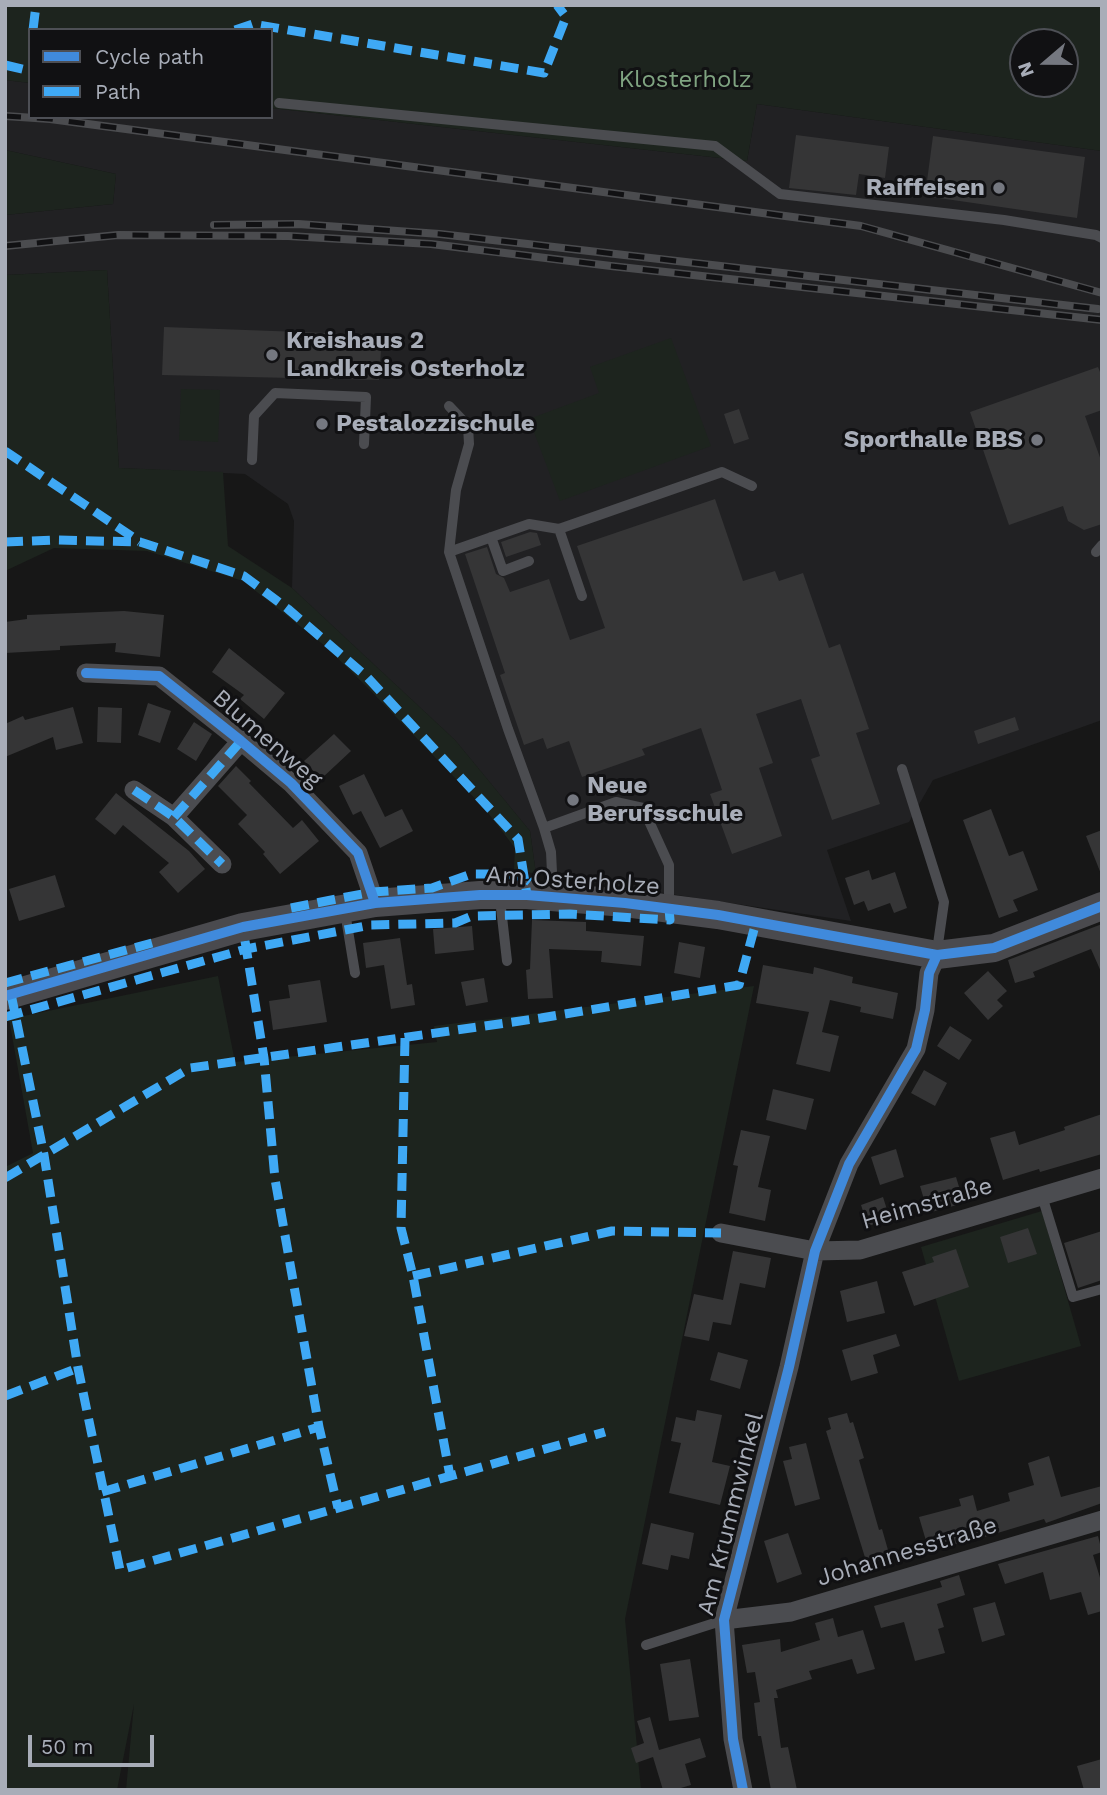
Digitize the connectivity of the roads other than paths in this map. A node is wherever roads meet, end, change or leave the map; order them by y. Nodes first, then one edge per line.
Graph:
1 (279, 103) dead end
2 (1102, 238) edge
3 (449, 406) dead end
4 (364, 444) dead end
5 (252, 460) dead end
6 (752, 486) dead end
7 (559, 529) junction
8 (491, 537) junction
9 (449, 552) junction
10 (529, 562) dead end
11 (582, 597) dead end
12 (86, 673) dead end
13 (241, 741) junction
14 (902, 769) dead end
15 (134, 790) dead end
16 (174, 817) junction
17 (544, 828) junction
18 (222, 864) dead end
19 (500, 895) junction
20 (554, 898) junction
21 (376, 903) junction
22 (1102, 906) edge
23 (344, 908) junction
24 (669, 909) junction
25 (937, 955) junction
26 (508, 961) dead end
27 (355, 972) dead end
28 (7, 990) edge
29 (1102, 1178) edge
30 (1042, 1196) junction
31 (721, 1233) dead end
32 (815, 1251) junction
33 (1102, 1289) edge
34 (1102, 1520) edge
35 (724, 1620) junction
36 (646, 1645) dead end
37 (743, 1790) edge

1 - 2 lane
3 - 9 lane
4 - 5 lane
6 - 7 lane
7 - 8 lane
7 - 11 lane
8 - 9 lane
8 - 10 lane
9 - 17 lane
12 - 13 street, Blumenweg
13 - 16 street, Blumenweg
13 - 21 street, Blumenweg
14 - 25 lane
15 - 16 street
16 - 18 street
17 - 20 lane
17 - 24 lane
19 - 20 street, Am Osterholze
19 - 21 street, Am Osterholze
19 - 26 lane
20 - 24 street, Am Osterholze
21 - 23 street, Am Osterholze
22 - 25 street, Am Osterholze
23 - 27 lane
23 - 28 street, Am Osterholze
24 - 25 street, Am Osterholze
25 - 32 street, Am Krummwinkel
29 - 30 street, Heimstraße
30 - 32 street, Heimstraße
30 - 33 lane
31 - 32 street, Heimstraße
32 - 35 street, Am Krummwinkel
34 - 35 street, Johannesstraße
35 - 36 lane
35 - 37 street, Am Krummwinkel

